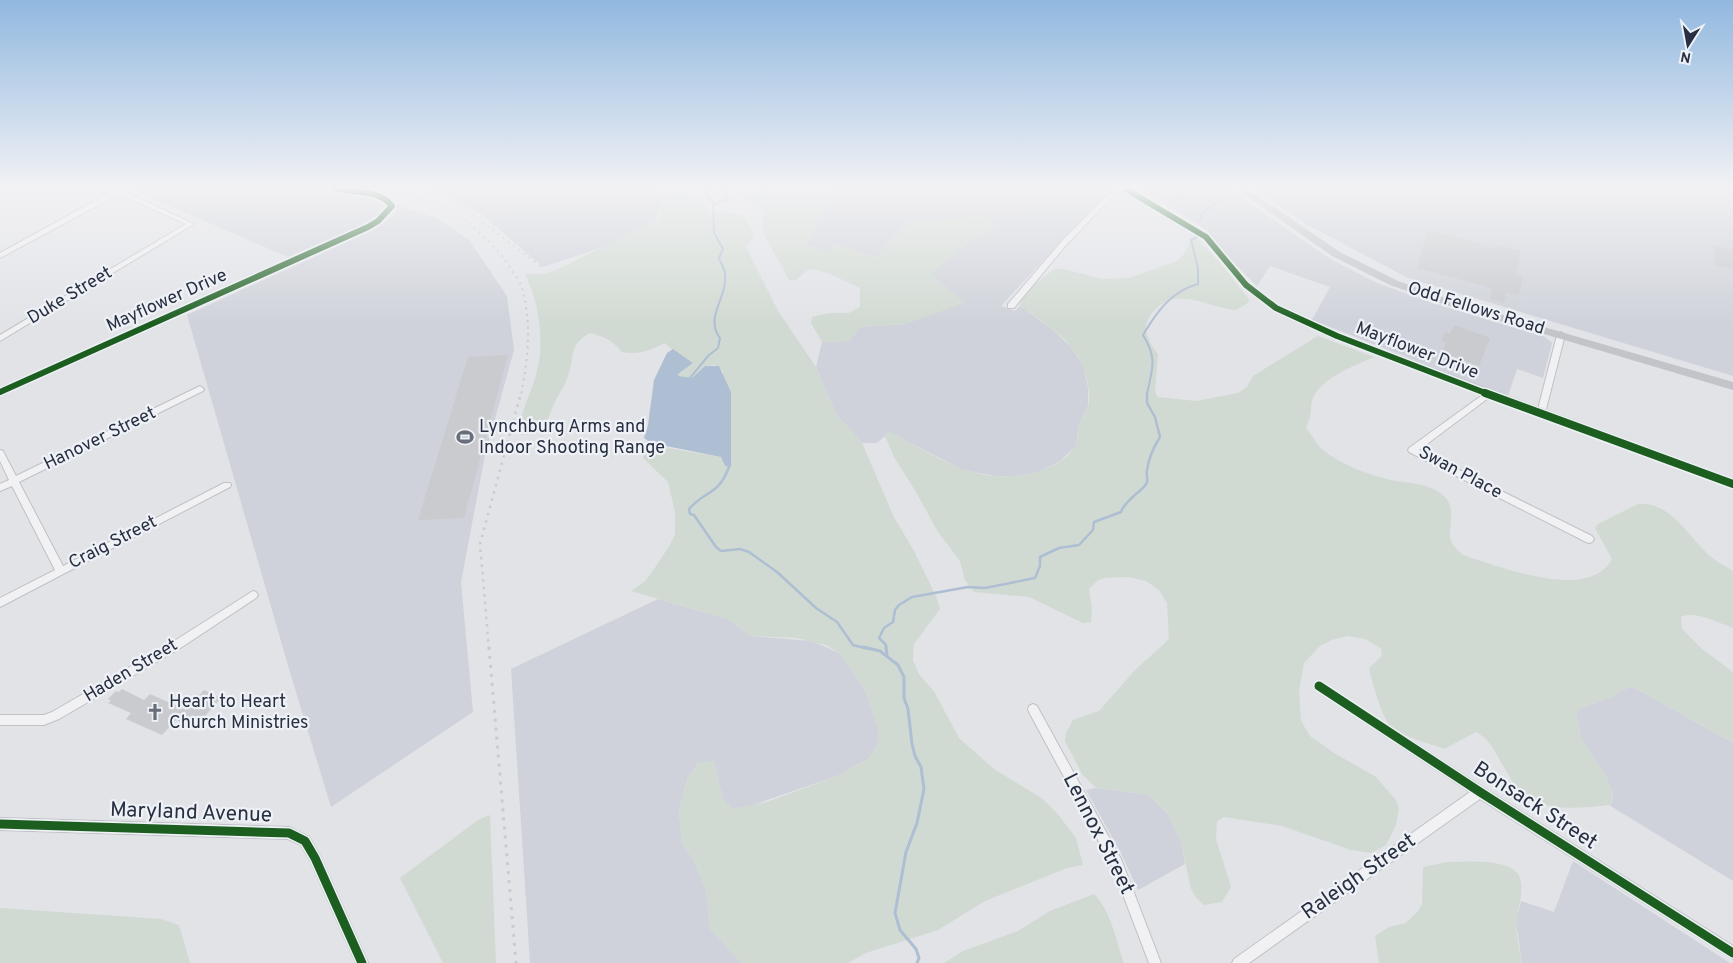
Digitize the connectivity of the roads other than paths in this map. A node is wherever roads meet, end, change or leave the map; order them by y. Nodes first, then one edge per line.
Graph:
1 (43, 233) edge
2 (175, 233) edge
3 (355, 233) edge
4 (1074, 233) edge
5 (1200, 233) edge
6 (1305, 233) edge
7 (0, 256) edge
8 (1011, 306) dead end
9 (1561, 335) junction
10 (0, 338) edge
11 (1733, 386) edge
12 (200, 389) dead end
13 (0, 392) edge
14 (1488, 394) junction
15 (1541, 413) junction
16 (0, 453) edge
17 (14, 481) junction
18 (1733, 484) edge
19 (227, 485) dead end
20 (0, 488) edge
21 (1589, 539) dead end
22 (60, 570) junction
23 (253, 595) dead end
24 (0, 603) edge
25 (1319, 686) dead end
26 (1033, 709) dead end
27 (0, 720) edge
28 (1480, 792) junction
29 (0, 824) edge
30 (1733, 953) edge
31 (362, 963) edge
32 (1155, 963) edge
33 (1238, 963) edge

1 - 7 street
2 - 10 street, Duke Street
3 - 13 street, Mayflower Drive
4 - 8 street
5 - 14 street, Mayflower Drive
6 - 9 street, Odd Fellows Road
9 - 11 street, Odd Fellows Road
9 - 15 street
12 - 17 street, Hanover Street
14 - 15 street, Mayflower Drive
14 - 21 street, Swan Place
15 - 18 street, Mayflower Drive
16 - 17 street
17 - 20 street, Hanover Street
17 - 22 street
19 - 22 street, Craig Street
22 - 24 street, Craig Street
23 - 27 street, Haden Street
25 - 28 street, Bonsack Street
26 - 32 street, Lennox Street
28 - 30 street, Bonsack Street
28 - 33 street, Raleigh Street
29 - 31 street, Maryland Avenue

